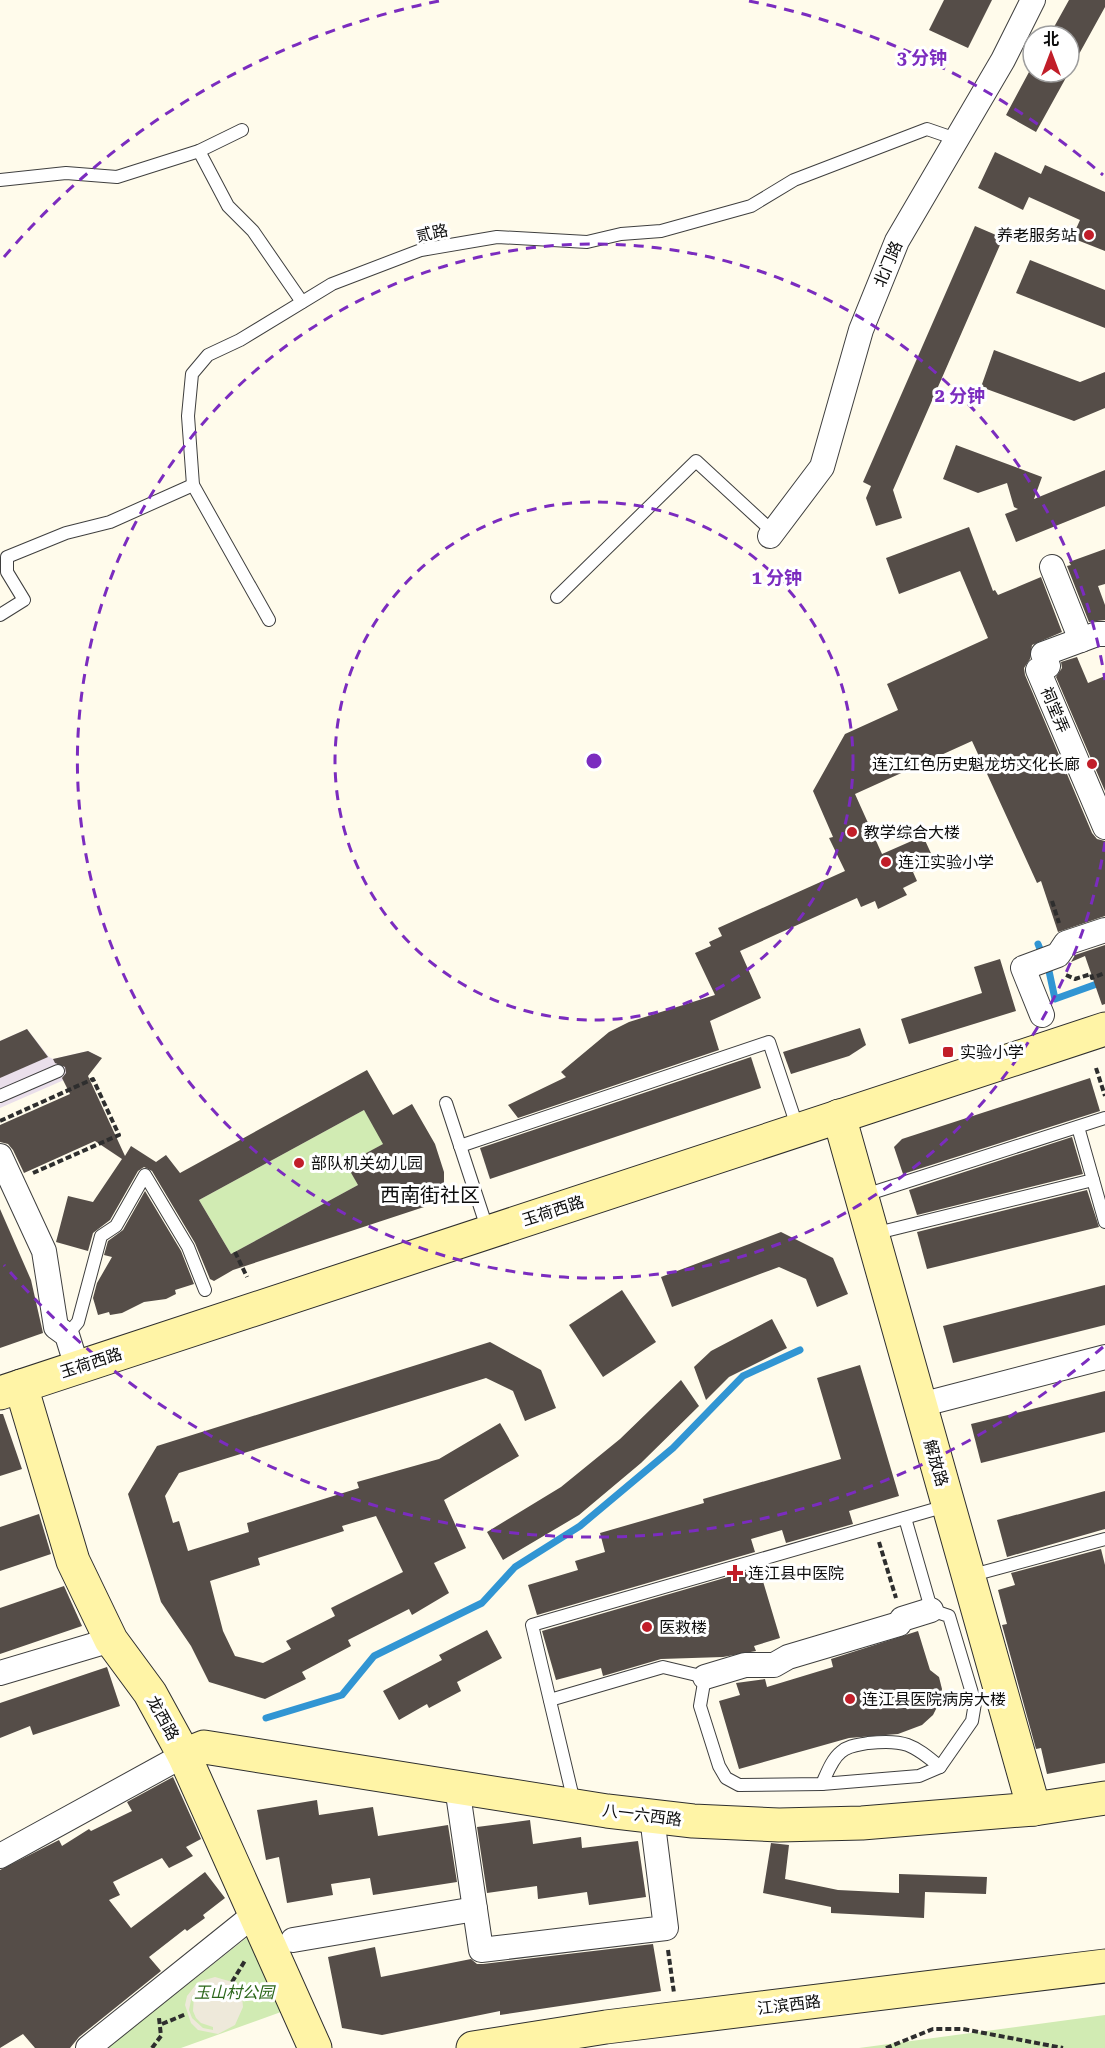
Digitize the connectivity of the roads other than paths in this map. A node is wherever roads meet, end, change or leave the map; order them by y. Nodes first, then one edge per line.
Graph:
1 (1033, 0) edge
2 (242, 130) dead end
3 (956, 139) junction
4 (199, 151) junction
5 (0, 180) edge
6 (302, 302) junction
7 (193, 485) junction
8 (771, 534) joint
9 (1052, 567) dead end
10 (557, 597) dead end
11 (0, 615) edge
12 (269, 620) dead end
13 (1105, 634) edge
14 (1081, 640) junction
15 (1105, 827) edge
16 (1105, 930) edge
17 (1042, 1015) dead end
18 (1105, 1029) edge
19 (58, 1071) dead end
20 (0, 1096) edge
21 (446, 1103) dead end
22 (839, 1116) junction
23 (1105, 1118) edge
24 (1078, 1127) junction
25 (799, 1130) junction
26 (460, 1146) junction
27 (0, 1156) edge
28 (1093, 1180) junction
29 (861, 1196) junction
30 (1105, 1222) edge
31 (488, 1232) junction
32 (872, 1234) junction
33 (205, 1290) dead end
34 (66, 1335) junction
35 (1105, 1357) edge
36 (77, 1367) junction
37 (11, 1390) edge
38 (920, 1405) junction
39 (949, 1506) junction
40 (905, 1518) junction
41 (1105, 1539) edge
42 (968, 1576) junction
43 (932, 1613) junction
44 (111, 1640) junction
45 (0, 1672) edge
46 (705, 1677) junction
47 (550, 1700) junction
48 (184, 1755) junction
49 (940, 1767) junction
50 (822, 1784) junction
51 (457, 1787) junction
52 (1105, 1798) edge
53 (575, 1806) junction
54 (1034, 1809) junction
55 (652, 1817) junction
56 (0, 1856) edge
57 (475, 1909) junction
58 (255, 1914) junction
59 (293, 1940) dead end
60 (1105, 1966) edge
61 (88, 2048) edge
62 (315, 2048) edge
63 (473, 2048) edge

1 - 3 street, 北门路
2 - 4 lane
3 - 6 lane, 贰路
3 - 8 street, 北门路
4 - 5 lane
4 - 6 lane
6 - 7 lane, 贰路
7 - 11 lane
7 - 12 lane, 贰路
8 - 10 lane
9 - 14 street
13 - 14 street
14 - 15 street, 祠堂弄
16 - 17 street
18 - 22 street, 玉荷西路
19 - 20 lane
21 - 26 lane
22 - 25 street, 玉荷西路
22 - 29 street, 解放路
23 - 24 lane
24 - 28 lane
24 - 29 lane
25 - 26 lane
25 - 31 street, 玉荷西路
26 - 31 lane
27 - 34 street
28 - 30 lane
28 - 32 lane
29 - 32 street, 解放路
31 - 36 street, 玉荷西路
32 - 38 street, 解放路
33 - 34 lane
34 - 36 street
35 - 38 street
36 - 37 street, 玉荷西路
37 - 44 street, 龙西路
38 - 39 street, 解放路
39 - 40 lane
39 - 42 street, 解放路
40 - 43 lane
40 - 47 lane
41 - 42 lane
42 - 54 street, 解放路
43 - 46 street
43 - 49 lane
44 - 45 street
44 - 48 street, 龙西路
46 - 47 lane
46 - 50 lane
47 - 53 lane
48 - 51 street, 八一六西路
48 - 56 street
48 - 58 street, 龙西路
49 - 50 lane
49 - 50 lane
51 - 53 street, 八一六西路
51 - 57 street
52 - 54 street, 八一六西路
53 - 55 street, 八一六西路
54 - 55 street, 八一六西路
55 - 57 street
57 - 59 street
58 - 61 street
58 - 62 street, 龙西路
60 - 63 street, 江滨西路

